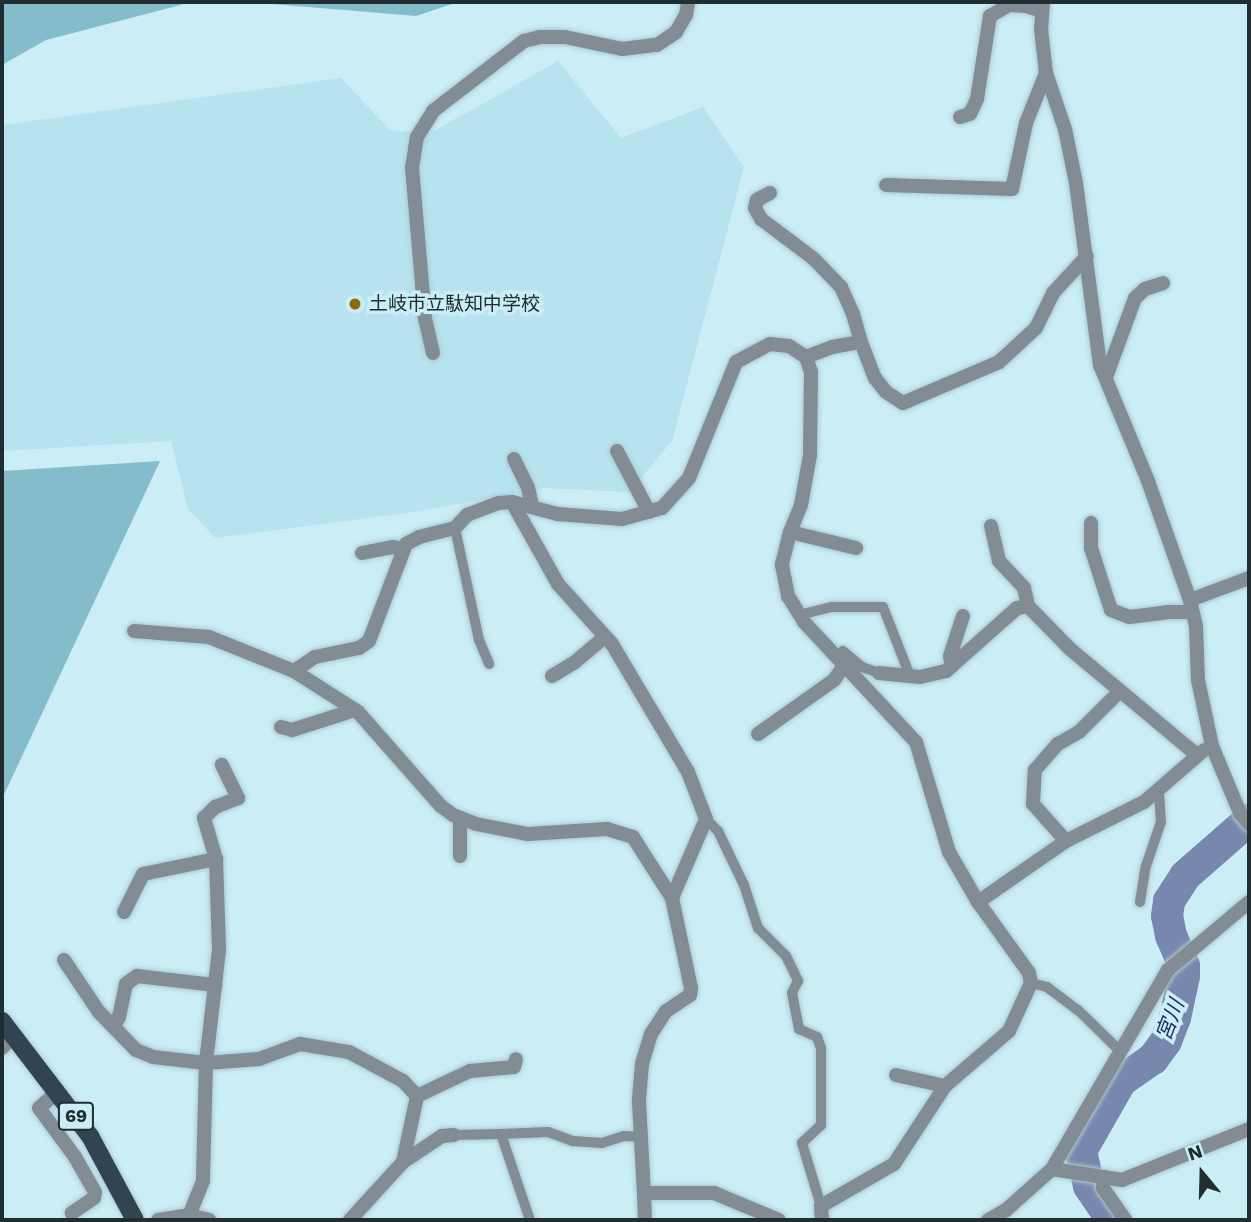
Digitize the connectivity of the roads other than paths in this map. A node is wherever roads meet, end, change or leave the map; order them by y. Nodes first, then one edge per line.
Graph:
1 (688, 2) edge
2 (1042, 6) edge
3 (1046, 73) junction
4 (960, 117) dead end
5 (886, 185) dead end
6 (770, 193) dead end
7 (1087, 256) junction
8 (1163, 284) dead end
9 (861, 342) junction
10 (433, 353) dead end
11 (806, 357) junction
12 (1106, 377) junction
13 (617, 450) dead end
14 (514, 459) dead end
15 (512, 502) junction
16 (532, 506) junction
17 (649, 512) junction
18 (1091, 523) dead end
19 (991, 526) dead end
20 (455, 528) junction
21 (790, 532) junction
22 (856, 548) dead end
23 (404, 550) junction
24 (362, 553) dead end
25 (1249, 578) edge
26 (1028, 606) junction
27 (1191, 606) junction
28 (799, 615) junction
29 (962, 616) dead end
30 (134, 631) dead end
31 (605, 637) junction
32 (841, 660) junction
33 (489, 664) dead end
34 (952, 666) junction
35 (294, 671) junction
36 (879, 673) joint
37 (552, 676) dead end
38 (910, 676) junction
39 (1120, 691) junction
40 (355, 710) junction
41 (281, 727) dead end
42 (758, 734) dead end
43 (1212, 746) junction
44 (1197, 755) junction
45 (222, 765) dead end
46 (1159, 790) junction
47 (460, 818) junction
48 (706, 819) junction
49 (1245, 819) edge
50 (1066, 841) junction
51 (460, 856) dead end
52 (216, 859) junction
53 (672, 898) junction
54 (978, 902) junction
55 (1140, 902) dead end
56 (1249, 902) edge
57 (124, 912) dead end
58 (64, 960) dead end
59 (1031, 983) junction
60 (215, 985) junction
61 (2, 1021) edge
62 (114, 1026) junction
63 (8, 1042) edge
64 (1121, 1052) junction
65 (516, 1059) dead end
66 (206, 1063) junction
67 (896, 1075) dead end
68 (945, 1086) junction
69 (58, 1091) junction
70 (417, 1096) junction
71 (1249, 1129) edge
72 (500, 1134) junction
73 (454, 1135) joint
74 (643, 1137) junction
75 (403, 1162) junction
76 (1052, 1168) junction
77 (1101, 1176) junction
78 (644, 1193) junction
79 (72, 1213) dead end
80 (822, 1213) edge
81 (189, 1214) junction
82 (135, 1220) edge
83 (158, 1220) edge
84 (209, 1220) edge
85 (349, 1220) edge
86 (530, 1220) edge
87 (645, 1220) edge
88 (779, 1220) edge
89 (988, 1220) edge
90 (1125, 1220) edge

1 - 10 street
2 - 3 street
2 - 4 street
3 - 5 street
3 - 7 street
6 - 9 street
7 - 9 street
7 - 12 street
8 - 12 street
9 - 11 street
11 - 17 street
11 - 21 street
12 - 27 street
13 - 17 street
14 - 16 street
15 - 16 street
15 - 20 street
15 - 31 street
16 - 17 street
18 - 27 street
19 - 26 street
20 - 23 street
20 - 33 lane
21 - 22 street
21 - 28 street
23 - 24 street
23 - 35 street
25 - 27 street
26 - 34 street
26 - 39 street
27 - 43 street
28 - 32 street
28 - 38 lane
29 - 34 street
30 - 35 street
31 - 37 street
31 - 48 street
32 - 36 lane
32 - 42 street
32 - 54 street
34 - 38 street
35 - 40 street
36 - 38 street
39 - 44 street
39 - 50 street
40 - 41 street
40 - 47 street
43 - 44 street
43 - 49 street
44 - 46 street
45 - 52 street
46 - 50 street
46 - 55 lane
47 - 51 street
47 - 53 street
48 - 53 street
48 - 80 lane
50 - 54 street
52 - 57 street
52 - 60 street
53 - 74 street
54 - 59 street
56 - 64 street
58 - 62 street
59 - 64 lane
59 - 68 street
60 - 62 street
60 - 66 street
61 - 63 main road, 69
62 - 66 street
63 - 69 main road, 69
64 - 76 street
65 - 70 street
66 - 70 street
66 - 81 street
67 - 68 street
68 - 80 street
69 - 79 street
69 - 82 main road, 69
70 - 75 street
71 - 77 street
72 - 73 lane
72 - 74 lane
72 - 86 lane
73 - 75 street
74 - 78 street
75 - 85 street
76 - 77 street
76 - 89 street
77 - 90 street
78 - 87 street
78 - 88 street
81 - 83 street
81 - 84 street

